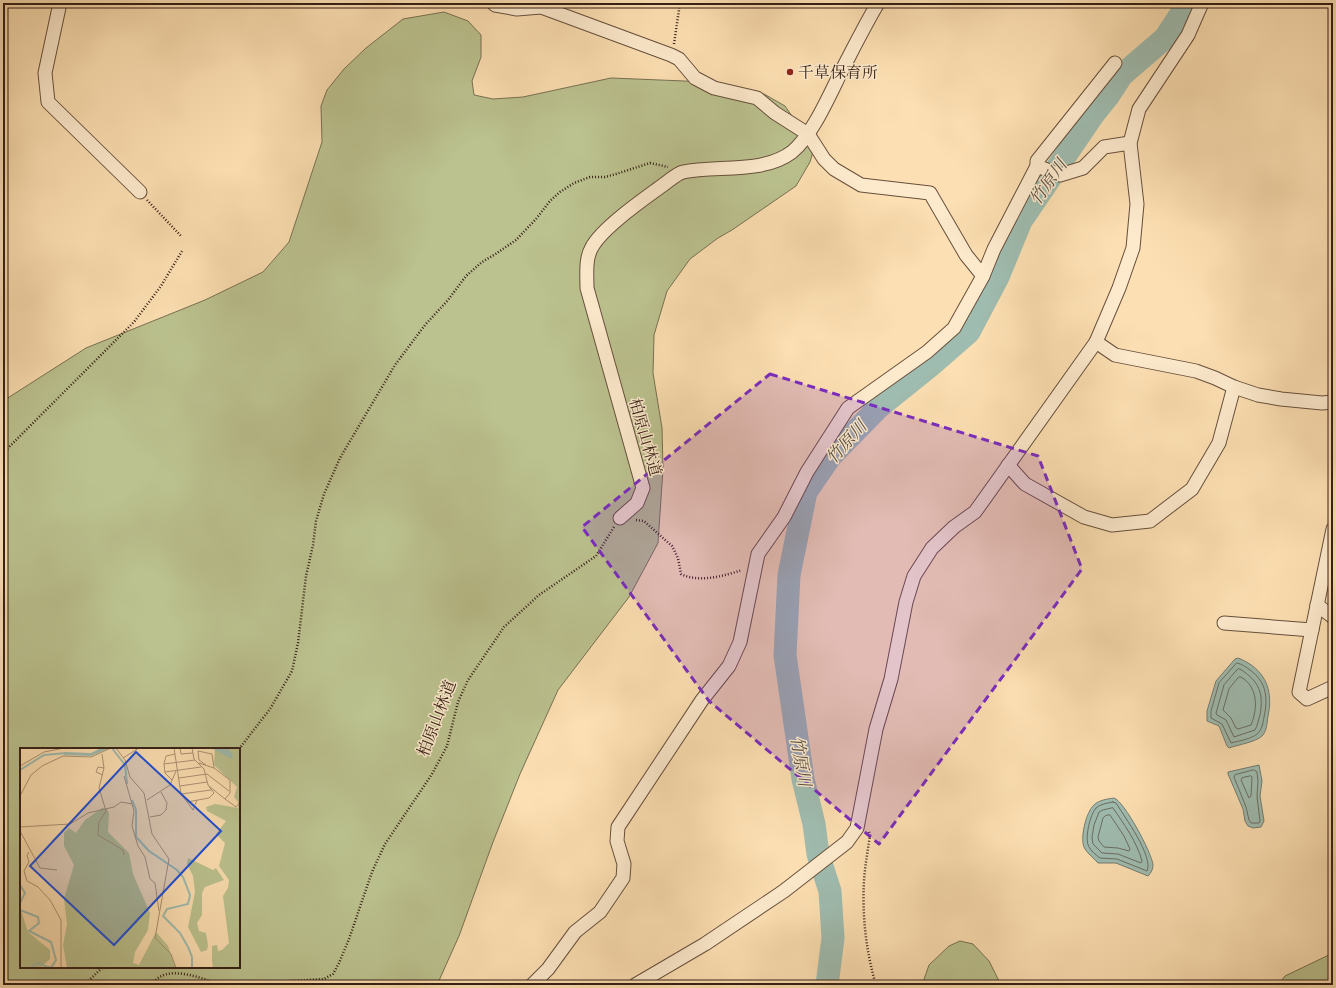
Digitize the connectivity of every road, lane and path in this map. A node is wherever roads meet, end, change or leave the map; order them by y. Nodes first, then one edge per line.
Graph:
1 (60, 3) edge
2 (493, 3) edge
3 (680, 3) edge
4 (878, 3) edge
5 (1202, 3) edge
6 (671, 55) junction
7 (1115, 63) dead end
8 (808, 134) junction
9 (1130, 143) junction
10 (1039, 167) junction
11 (680, 173) junction
12 (140, 192) joint
13 (181, 236) dead end
14 (182, 251) dead end
15 (983, 276) junction
16 (1096, 342) junction
17 (1234, 387) junction
18 (1333, 402) edge
19 (3, 453) edge
20 (1008, 465) junction
21 (620, 518) junction
22 (1333, 529) edge
23 (757, 564) junction
24 (1317, 605) junction
25 (1333, 617) edge
26 (1224, 623) dead end
27 (1312, 630) junction
28 (1333, 687) edge
29 (240, 748) edge
30 (859, 816) junction
31 (102, 968) edge
32 (84, 985) edge
33 (152, 985) edge
34 (222, 985) edge
35 (532, 985) edge
36 (635, 985) edge
37 (876, 985) edge

1 - 12 street
2 - 6 street
3 - 6 path
4 - 8 street, 柏原山林道
5 - 9 street
6 - 8 street
7 - 10 street
8 - 11 street, 柏原山林道
8 - 15 street
9 - 10 street
9 - 16 street
10 - 15 street
11 - 21 street, 柏原山林道
11 - 29 path
12 - 13 path
14 - 19 path
15 - 23 street
16 - 17 street
16 - 20 street
17 - 18 street
17 - 20 street
20 - 30 street
21 - 23 path
21 - 34 path, 柏原山林道
22 - 24 street
23 - 35 street
24 - 25 street
24 - 27 street
26 - 27 street
27 - 28 street
30 - 36 street
30 - 37 path
31 - 32 path
33 - 34 path, 柏原山林道

